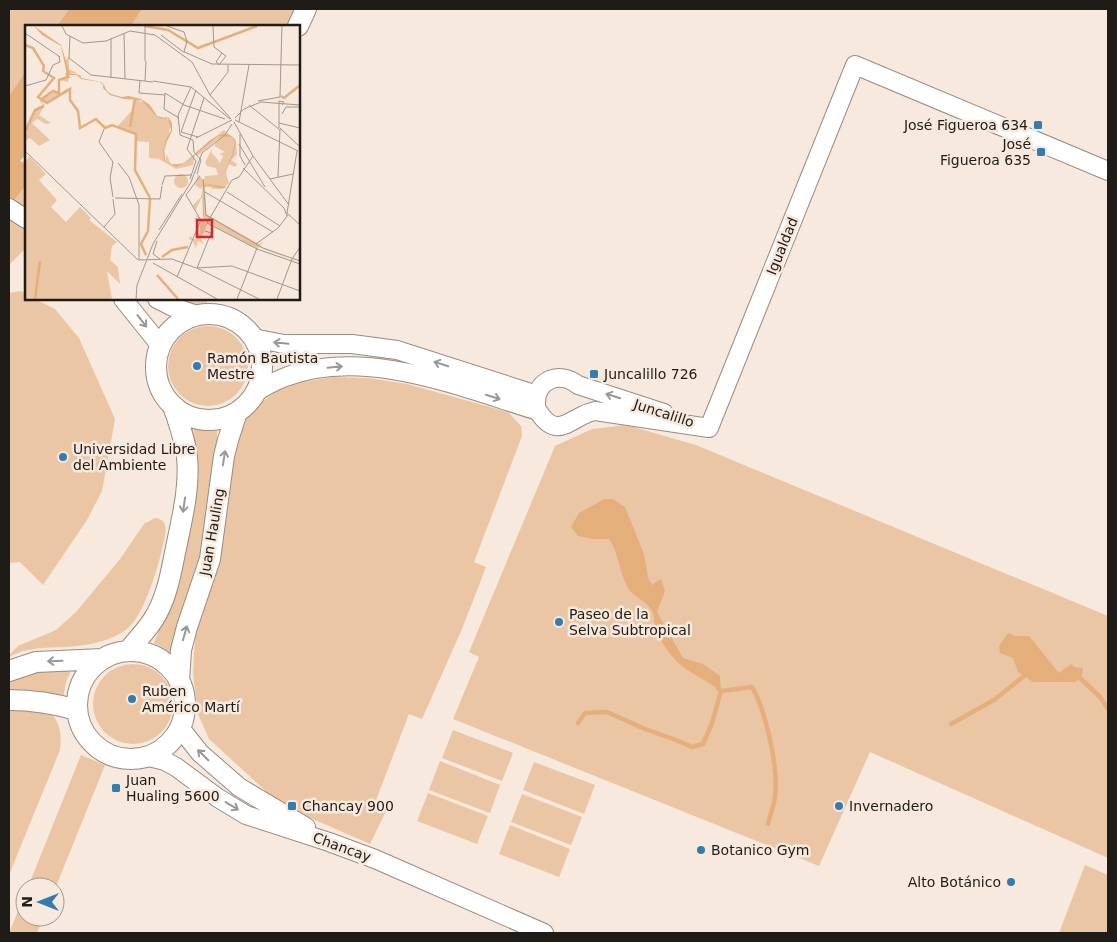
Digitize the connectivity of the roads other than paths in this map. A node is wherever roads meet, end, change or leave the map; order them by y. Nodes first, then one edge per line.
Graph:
1 (306, 9) edge
2 (298, 25) edge
3 (1108, 171) edge
4 (9, 208) edge
5 (25, 218) edge
6 (124, 300) edge
7 (159, 300) edge
8 (204, 309) edge
9 (253, 338) junction
10 (160, 345) junction
11 (578, 385) junction
12 (256, 392) junction
13 (537, 403) junction
14 (172, 406) junction
15 (237, 412) junction
16 (576, 420) junction
17 (709, 428) junction
18 (129, 650) junction
19 (103, 659) junction
20 (9, 671) edge
21 (179, 681) junction
22 (9, 700) edge
23 (77, 710) junction
24 (180, 728) junction
25 (145, 756) junction
26 (330, 842) junction
27 (544, 933) edge

1 - 2 main road
3 - 17 main road, Igualdad
4 - 5 main road
6 -> 10 main road
7 - 8 main road
8 - 9 main road
8 - 10 main road
9 - 12 main road
13 -> 9 main road, Juncalillo
10 - 14 main road
11 - 13 main road, Juncalillo
11 - 16 main road
17 -> 11 main road, Juncalillo
12 -> 13 main road, Juncalillo
12 - 15 main road
13 - 16 main road, Juncalillo
14 - 15 main road
14 -> 18 main road
21 -> 15 main road, Juan Hauling
16 - 17 main road, Juncalillo
18 - 19 main road
18 - 21 main road
19 -> 20 main road
19 - 23 main road
21 - 24 main road
22 - 23 main road
23 - 25 main road
24 - 25 main road
26 -> 24 main road
25 -> 26 main road, Chancay
26 - 27 main road, Chancay

